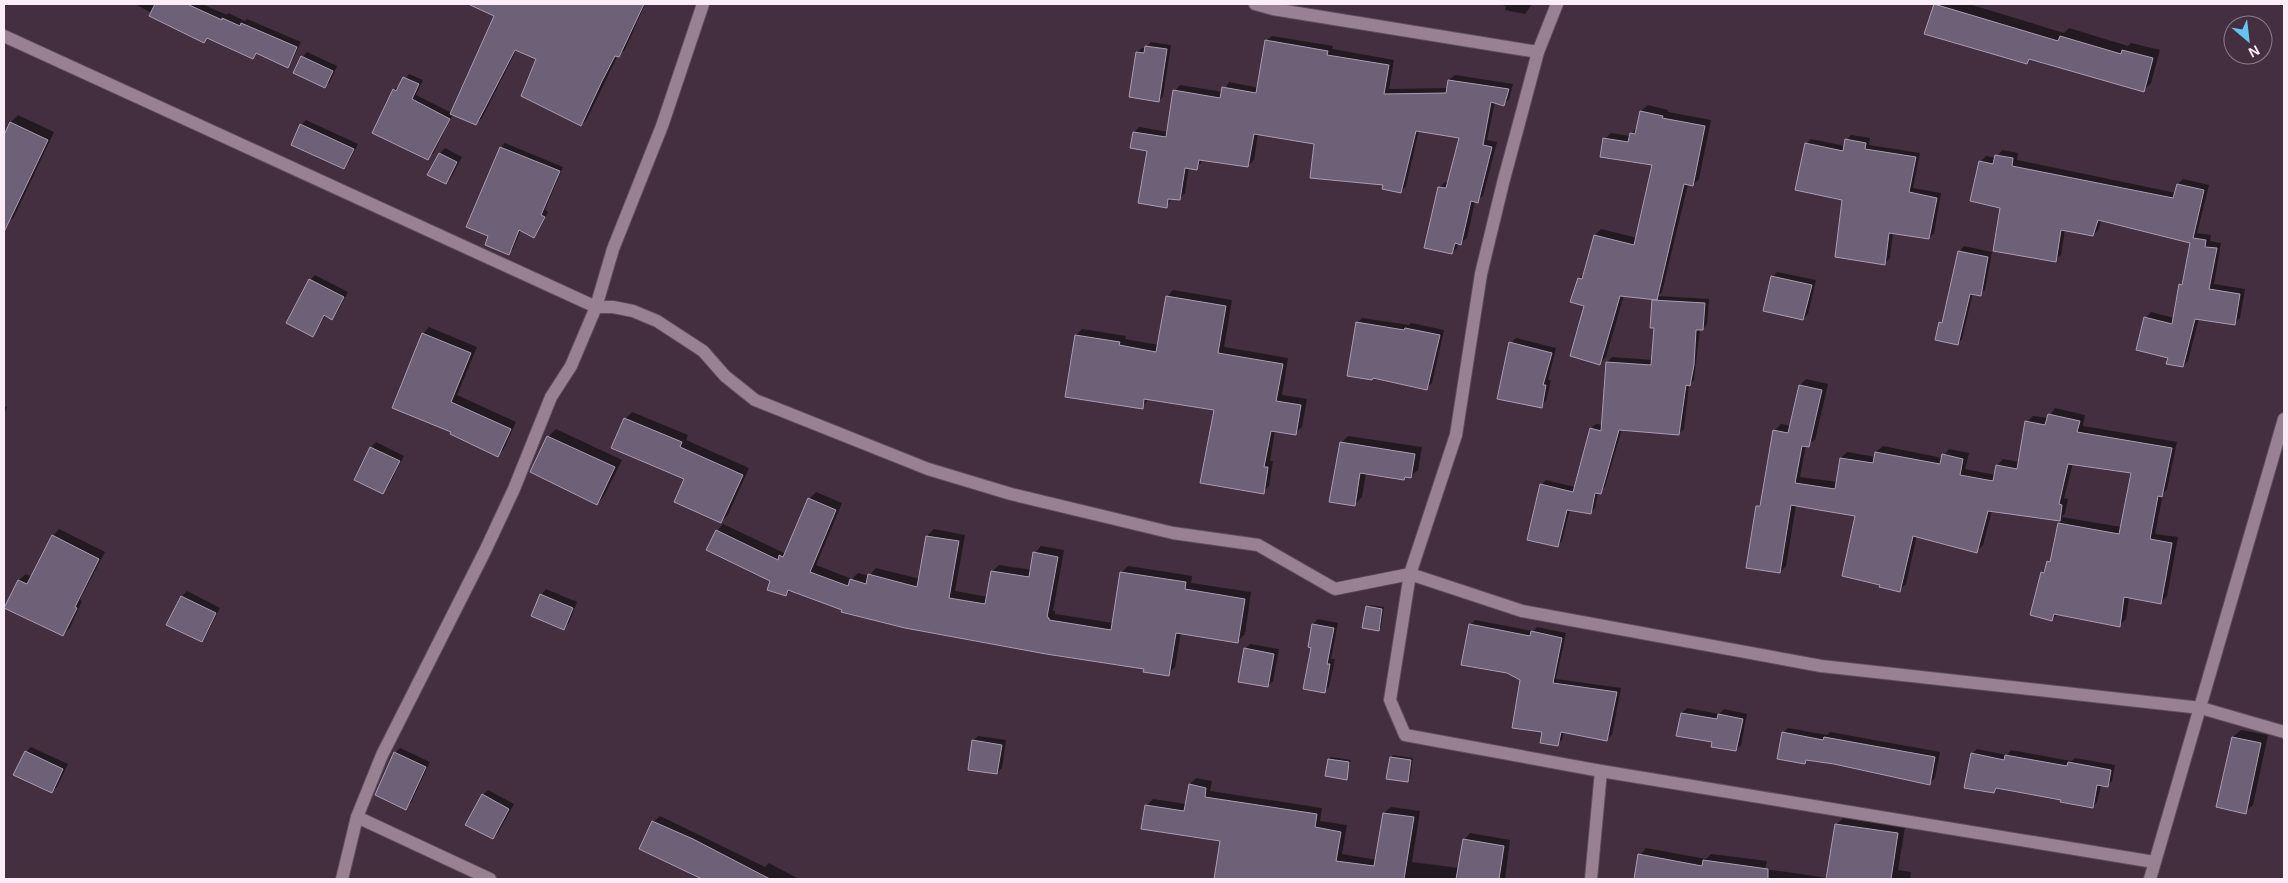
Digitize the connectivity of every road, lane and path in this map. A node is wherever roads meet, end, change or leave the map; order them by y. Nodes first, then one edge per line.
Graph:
1 (703, 4) edge
2 (1255, 4) edge
3 (1558, 4) edge
4 (4, 36) edge
5 (1538, 52) junction
6 (596, 307) junction
7 (2284, 419) edge
8 (1410, 574) junction
9 (2201, 708) junction
10 (2284, 732) edge
11 (1601, 772) junction
12 (357, 817) junction
13 (2154, 862) junction
14 (342, 879) edge
15 (490, 879) edge
16 (1591, 879) edge
17 (2150, 879) edge

1 - 6 street
2 - 5 street
3 - 5 street
4 - 6 street
5 - 8 street
6 - 8 street
6 - 12 street
7 - 9 street
8 - 9 street
8 - 11 street
9 - 10 street
9 - 13 street
11 - 13 street
11 - 16 street
12 - 14 street
12 - 15 street
13 - 17 street

